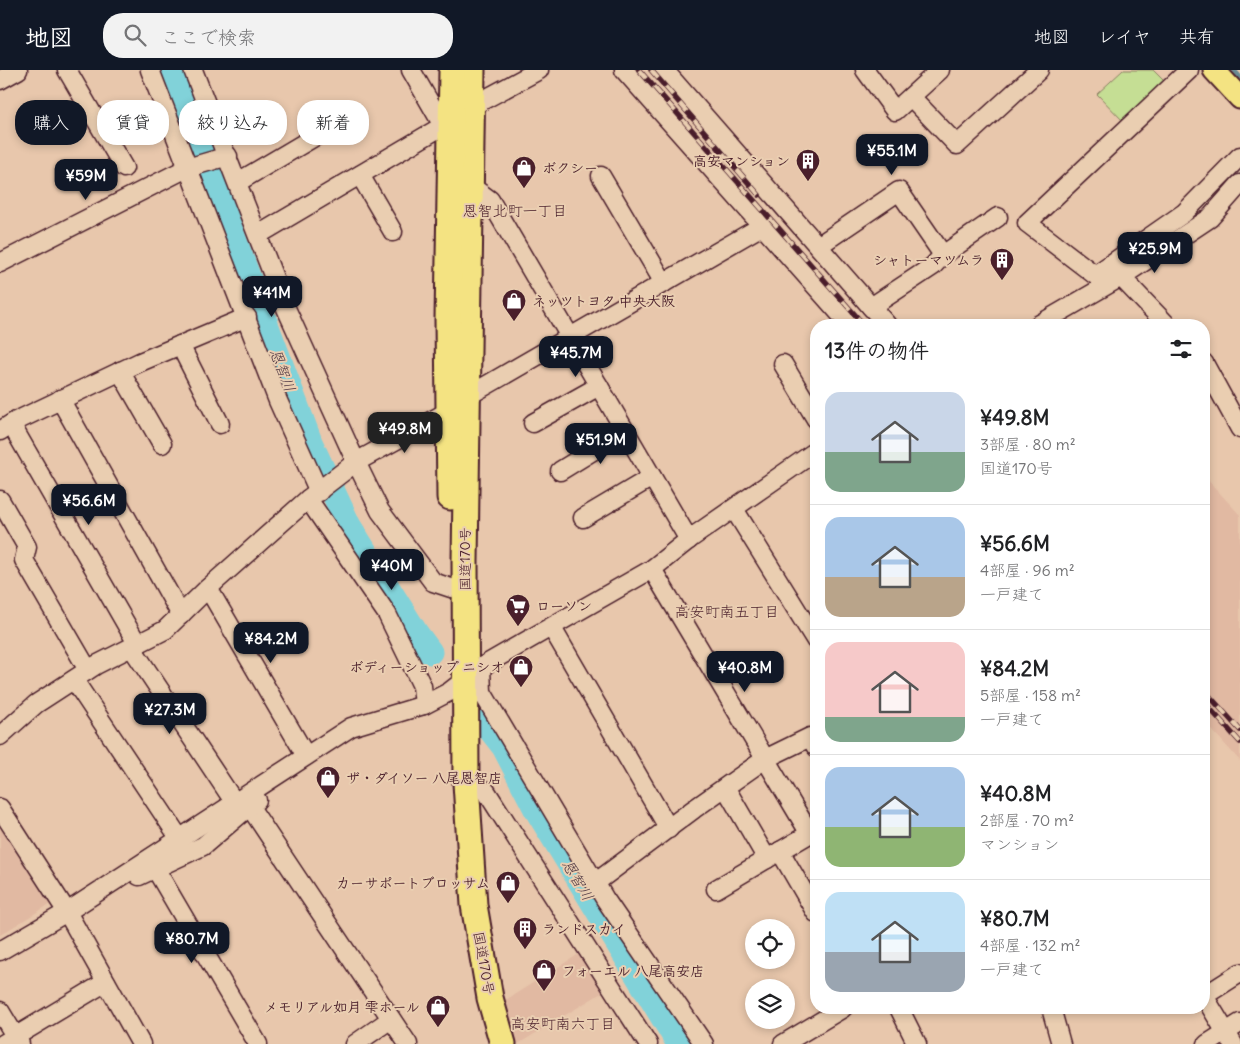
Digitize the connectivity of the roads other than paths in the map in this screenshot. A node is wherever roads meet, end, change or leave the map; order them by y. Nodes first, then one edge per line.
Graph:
1 (18, 70) edge
2 (67, 70) edge
3 (150, 70) edge
4 (194, 70) edge
5 (411, 70) edge
6 (452, 70) edge
7 (472, 70) edge
8 (539, 70) edge
9 (624, 70) edge
10 (664, 70) edge
11 (865, 70) edge
12 (940, 70) edge
13 (1040, 70) edge
14 (1189, 70) edge
15 (1214, 70) edge
16 (0, 80) edge
17 (911, 97) junction
18 (1240, 98) edge
19 (458, 115) junction
20 (301, 145) edge
21 (226, 156) junction
22 (1240, 156) edge
23 (124, 168) dead end
24 (189, 168) junction
25 (360, 175) junction
26 (601, 176) dead end
27 (238, 182) junction
28 (1240, 184) edge
29 (471, 186) junction
30 (998, 218) dead end
31 (762, 226) junction
32 (394, 232) dead end
33 (258, 235) junction
34 (818, 246) junction
35 (943, 255) junction
36 (0, 263) edge
37 (1120, 277) junction
38 (664, 283) junction
39 (871, 307) junction
40 (247, 317) junction
41 (845, 319) edge
42 (882, 319) edge
43 (1048, 319) edge
44 (1161, 319) edge
45 (571, 337) junction
46 (180, 345) junction
47 (783, 364) dead end
48 (120, 371) junction
49 (1210, 374) edge
50 (600, 386) junction
51 (60, 400) junction
52 (459, 404) junction
53 (810, 409) edge
54 (533, 423) dead end
55 (220, 424) dead end
56 (5, 428) edge
57 (1240, 429) edge
58 (626, 431) junction
59 (162, 444) dead end
60 (810, 455) edge
61 (351, 467) junction
62 (560, 471) dead end
63 (652, 477) junction
64 (316, 494) junction
65 (0, 500) edge
66 (734, 509) junction
67 (583, 518) dead end
68 (689, 540) junction
69 (652, 569) junction
70 (208, 588) junction
71 (451, 588) junction
72 (181, 614) junction
73 (552, 628) junction
74 (810, 632) edge
75 (135, 647) junction
76 (81, 675) junction
77 (458, 689) junction
78 (424, 705) junction
79 (0, 736) edge
80 (810, 737) edge
81 (303, 758) junction
82 (765, 759) junction
83 (466, 783) junction
84 (728, 792) dead end
85 (243, 805) junction
86 (0, 808) edge
87 (810, 827) edge
88 (669, 829) junction
89 (810, 834) edge
90 (180, 838) junction
91 (774, 855) junction
92 (155, 868) junction
93 (595, 882) junction
94 (716, 889) dead end
95 (810, 905) edge
96 (67, 912) junction
97 (0, 951) edge
98 (1240, 973) edge
99 (106, 982) junction
100 (1210, 992) edge
101 (1210, 1004) edge
102 (0, 1011) edge
103 (833, 1014) edge
104 (902, 1014) edge
105 (1052, 1014) edge
106 (392, 1019) junction
107 (1233, 1033) edge
108 (13, 1041) edge
109 (136, 1042) edge
110 (258, 1044) edge
111 (355, 1044) edge
112 (408, 1044) edge
113 (486, 1044) edge
114 (503, 1044) edge
115 (648, 1044) edge
116 (704, 1044) edge
117 (783, 1044) edge
118 (917, 1044) edge
119 (1060, 1044) edge
120 (1207, 1044) edge

1 - 16 street
2 - 23 street
3 - 24 street
4 - 21 street
5 - 19 street
6 - 19 highway, 国道170号
7 - 19 highway, 国道170号
8 - 19 street
9 - 31 street
10 - 34 street
11 - 17 street
12 - 17 street
13 - 17 street
14 - 22 street
15 - 18 main road
19 - 25 street
19 - 29 highway, 国道170号
19 - 52 highway, 国道170号
20 - 27 street
21 - 24 street
21 - 27 street
24 - 36 street
24 - 40 street
25 - 32 street
25 - 33 street
26 - 38 street
27 - 33 street
28 - 37 street
29 - 45 street
29 - 52 highway, 国道170号
30 - 35 street
31 - 38 street
31 - 41 street
33 - 61 street
34 - 35 street
34 - 39 street
35 - 39 street
37 - 43 street
37 - 44 street
38 - 45 street
39 - 42 street
40 - 46 street
40 - 64 street
45 - 50 street
45 - 52 street
46 - 48 street
46 - 55 street
47 - 53 street
48 - 51 street
48 - 59 street
49 - 57 street
50 - 54 street
50 - 58 street
51 - 56 street
51 - 72 street
52 - 61 street
52 - 71 highway, 国道170号
52 - 77 highway, 国道170号
56 - 75 street
58 - 62 street
58 - 63 street
60 - 66 street
61 - 64 street
61 - 71 street
63 - 67 street
63 - 68 street
64 - 70 street
64 - 78 street
65 - 76 street
66 - 68 street
66 - 74 street
68 - 69 street
69 - 73 street
69 - 82 street
70 - 72 street
70 - 81 street
71 - 77 highway, 国道170号
72 - 75 street
73 - 77 street
73 - 88 street
75 - 76 street
75 - 85 street
76 - 79 street
76 - 90 street
77 - 78 street
77 - 83 highway, 国道170号
77 - 93 street
77 - 113 highway, 国道170号
78 - 81 street
80 - 82 street
81 - 85 street
82 - 87 street
82 - 88 street
83 - 114 highway, 国道170号
83 - 115 street
84 - 91 street
85 - 90 street
85 - 92 street
85 - 106 street
86 - 96 street
88 - 93 street
89 - 91 street
90 - 96 street
91 - 94 street
91 - 95 street
92 - 96 street
92 - 110 street
93 - 116 street
96 - 97 street
96 - 99 street
98 - 100 street
99 - 108 street
99 - 109 street
101 - 107 street
102 - 108 street
103 - 117 street
104 - 118 street
105 - 119 street
106 - 111 street
106 - 112 street
107 - 120 street

